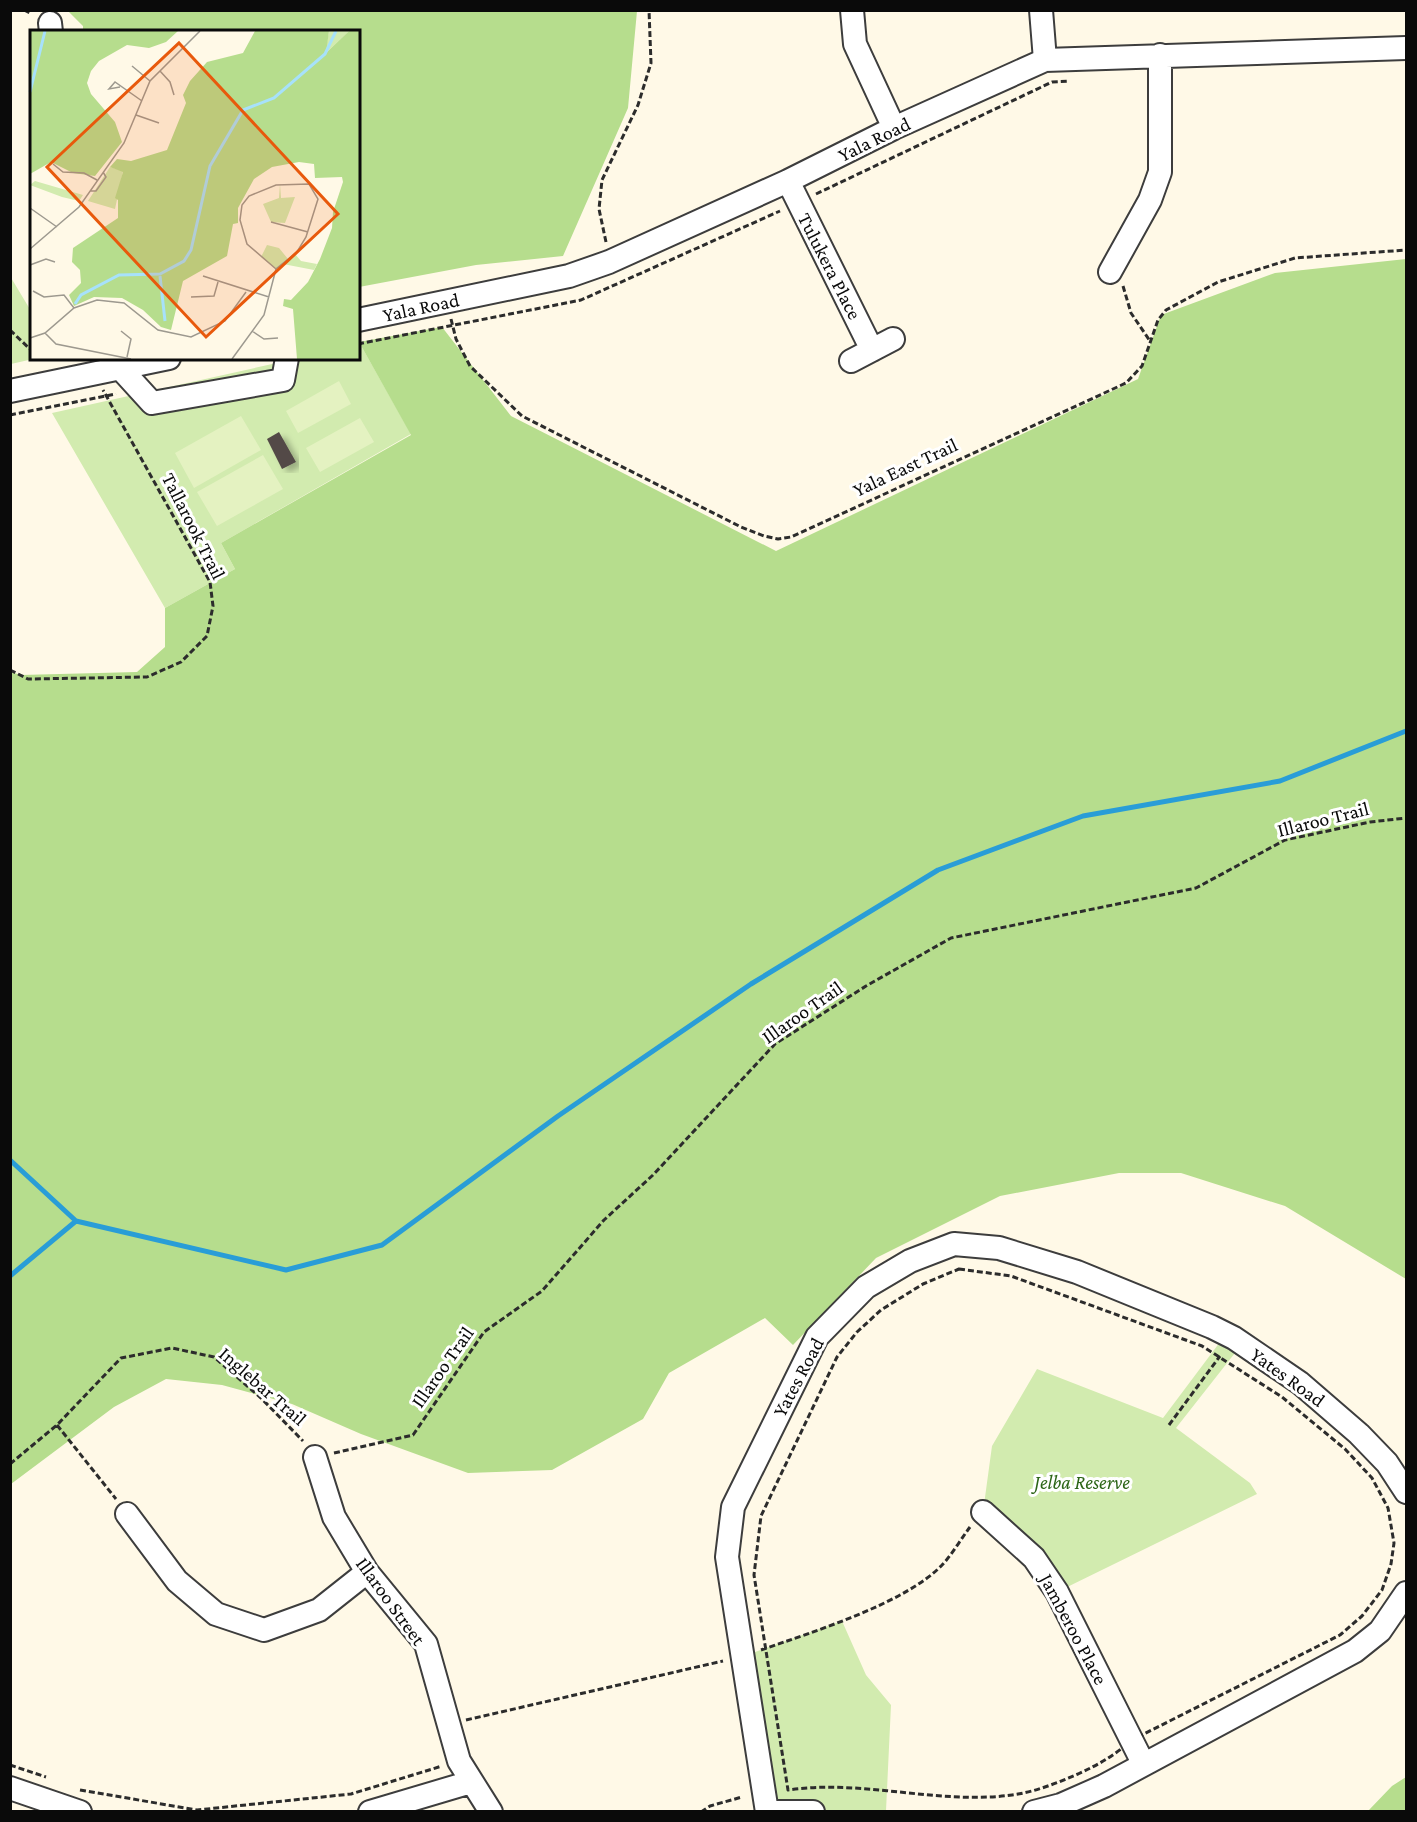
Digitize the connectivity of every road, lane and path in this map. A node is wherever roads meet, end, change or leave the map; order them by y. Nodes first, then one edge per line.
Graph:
1 (649, 10) edge
2 (852, 10) edge
3 (1041, 10) edge
4 (1407, 48) edge
5 (1160, 55) junction
6 (1045, 60) junction
7 (1076, 80) dead end
8 (894, 128) junction
9 (788, 182) junction
10 (798, 203) junction
11 (1407, 250) edge
12 (609, 262) junction
13 (1112, 269) joint
14 (447, 302) junction
15 (360, 320) edge
16 (452, 325) junction
17 (10, 330) edge
18 (893, 339) dead end
19 (1150, 341) junction
20 (360, 344) edge
21 (30, 349) edge
22 (872, 350) junction
23 (160, 360) edge
24 (287, 360) edge
25 (851, 361) dead end
26 (121, 369) junction
27 (94, 375) junction
28 (10, 391) edge
29 (10, 670) edge
30 (1407, 818) edge
31 (1234, 1338) junction
32 (57, 1425) junction
33 (1169, 1425) dead end
34 (315, 1457) junction
35 (10, 1464) edge
36 (1407, 1492) edge
37 (982, 1512) joint
38 (127, 1514) joint
39 (367, 1572) junction
40 (1407, 1593) edge
41 (744, 1656) junction
42 (450, 1724) junction
43 (459, 1761) junction
44 (1143, 1763) junction
45 (10, 1765) edge
46 (50, 1779) dead end
47 (471, 1782) junction
48 (70, 1786) dead end
49 (10, 1788) edge
50 (742, 1797) dead end
51 (75, 1811) edge
52 (370, 1812) edge
53 (491, 1812) edge
54 (701, 1812) edge
55 (768, 1812) edge
56 (813, 1812) edge
57 (1034, 1812) edge

1 - 12 path
2 - 8 street
3 - 6 street
4 - 5 street, Yala Road
5 - 6 street, Yala Road
5 - 13 street
6 - 8 street, Yala Road
7 - 10 path
8 - 9 street, Yala Road
9 - 10 street, Tulukera Place
9 - 12 street, Yala Road
10 - 16 path
10 - 22 street, Tulukera Place
11 - 19 path, Yala East Trail
12 - 14 street, Yala Road
13 - 19 path
14 - 15 street, Yala Road
14 - 16 path, Yala East Trail
16 - 19 path, Yala East Trail
16 - 20 path
17 - 21 path
18 - 22 street
22 - 25 street
23 - 26 street
24 - 26 street
26 - 27 street
27 - 28 street
27 - 29 path, Tallarook Trail
30 - 34 path, Illaroo Trail
31 - 33 path
31 - 36 street, Yates Road
31 - 41 street, Yates Road
32 - 34 path, Inglebar Trail
32 - 35 path, Inglebar Trail
32 - 38 path
34 - 39 street, Illaroo Street
37 - 41 path
37 - 44 street, Jamberoo Place
38 - 39 street
39 - 42 street, Illaroo Street
40 - 44 street
41 - 42 path
41 - 55 street, Yates Road
42 - 43 street, Illaroo Street
43 - 47 street, Illaroo Street
43 - 48 path
44 - 57 street
45 - 46 path
47 - 52 street
47 - 53 street, Illaroo Street
49 - 51 street
50 - 54 path
55 - 56 street, Yates Road

